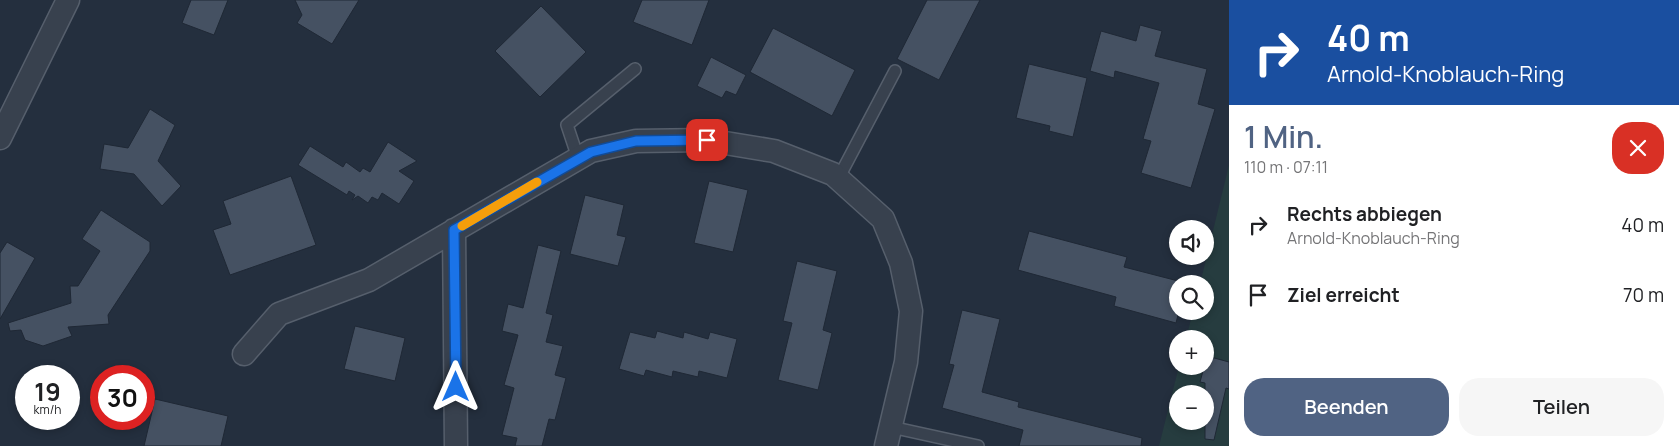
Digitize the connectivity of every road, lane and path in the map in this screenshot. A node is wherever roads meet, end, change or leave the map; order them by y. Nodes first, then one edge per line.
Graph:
1 (68, 0) edge
2 (634, 69) dead end
3 (895, 71) dead end
4 (0, 138) edge
5 (578, 158) junction
6 (838, 179) junction
7 (454, 230) junction
8 (244, 354) dead end
9 (889, 436) edge
10 (456, 446) edge
11 (978, 446) edge

1 - 4 street
2 - 5 lane
3 - 6 lane
5 - 6 street
5 - 7 street
6 - 9 street
7 - 8 street
7 - 10 street
9 - 11 lane

